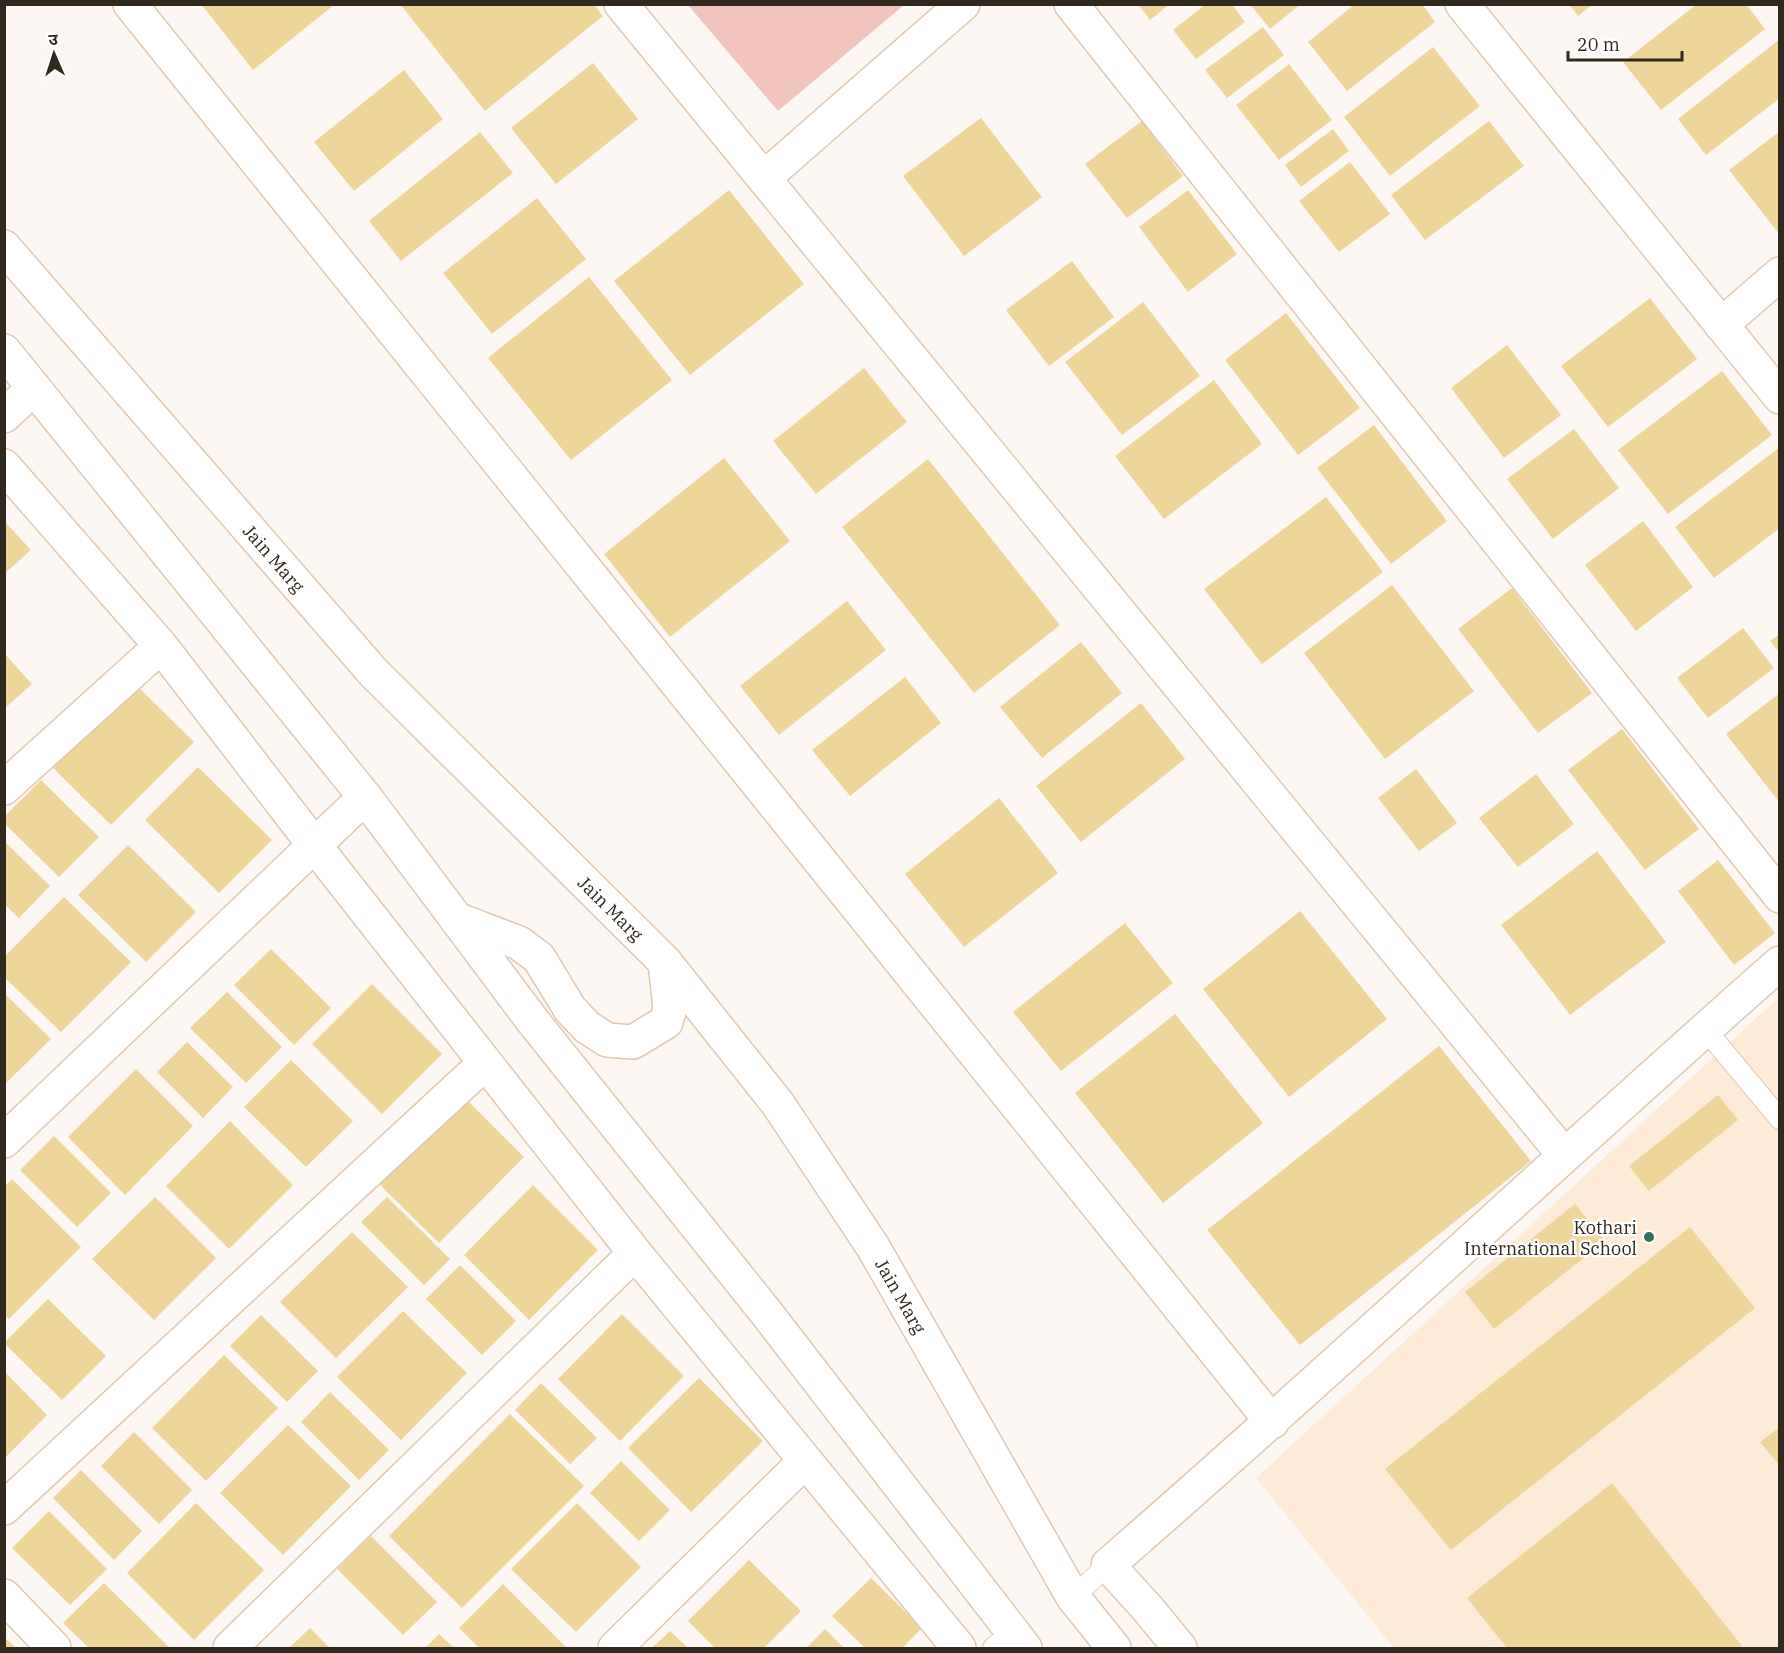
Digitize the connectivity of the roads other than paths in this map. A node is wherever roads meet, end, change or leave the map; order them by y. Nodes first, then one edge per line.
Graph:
1 (130, 4) edge
2 (621, 4) edge
3 (963, 4) edge
4 (1071, 4) edge
5 (1462, 4) edge
6 (764, 178) junction
7 (4, 247) edge
8 (1779, 274) edge
9 (1721, 325) junction
10 (4, 351) edge
11 (34, 388) junction
12 (1779, 397) edge
13 (4, 416) edge
14 (4, 466) edge
15 (161, 646) junction
16 (4, 788) edge
17 (365, 798) junction
18 (315, 846) junction
19 (1779, 896) edge
20 (456, 919) junction
21 (665, 962) junction
22 (1779, 963) edge
23 (1705, 1029) junction
24 (485, 1063) junction
25 (1779, 1119) edge
26 (4, 1141) edge
27 (1564, 1155) junction
28 (635, 1253) junction
29 (1272, 1422) junction
30 (805, 1461) junction
31 (4, 1508) edge
32 (1108, 1565) junction
33 (4, 1596) edge
34 (1073, 1597) junction
35 (1010, 1643) edge
36 (54, 1648) edge
37 (230, 1648) edge
38 (615, 1648) edge
39 (959, 1648) edge
40 (1114, 1648) edge
41 (1180, 1648) edge

1 - 29 street
2 - 6 street
3 - 6 street
4 - 19 street
5 - 9 street
6 - 27 street
7 - 21 street, Jain Marg
8 - 9 street
9 - 12 street
10 - 11 street
11 - 13 street
11 - 17 street
14 - 15 street
15 - 16 street
15 - 18 street
17 - 18 street
17 - 20 street
18 - 24 street
18 - 26 street
20 - 21 street
20 - 35 street
21 - 34 street, Jain Marg
22 - 23 street
23 - 25 lane
23 - 27 street
24 - 28 street
24 - 31 street
27 - 29 street
28 - 30 street
28 - 37 street
29 - 32 street
30 - 38 street
30 - 39 street
32 - 34 lane
32 - 41 street
33 - 36 street
34 - 40 street, Jain Marg

